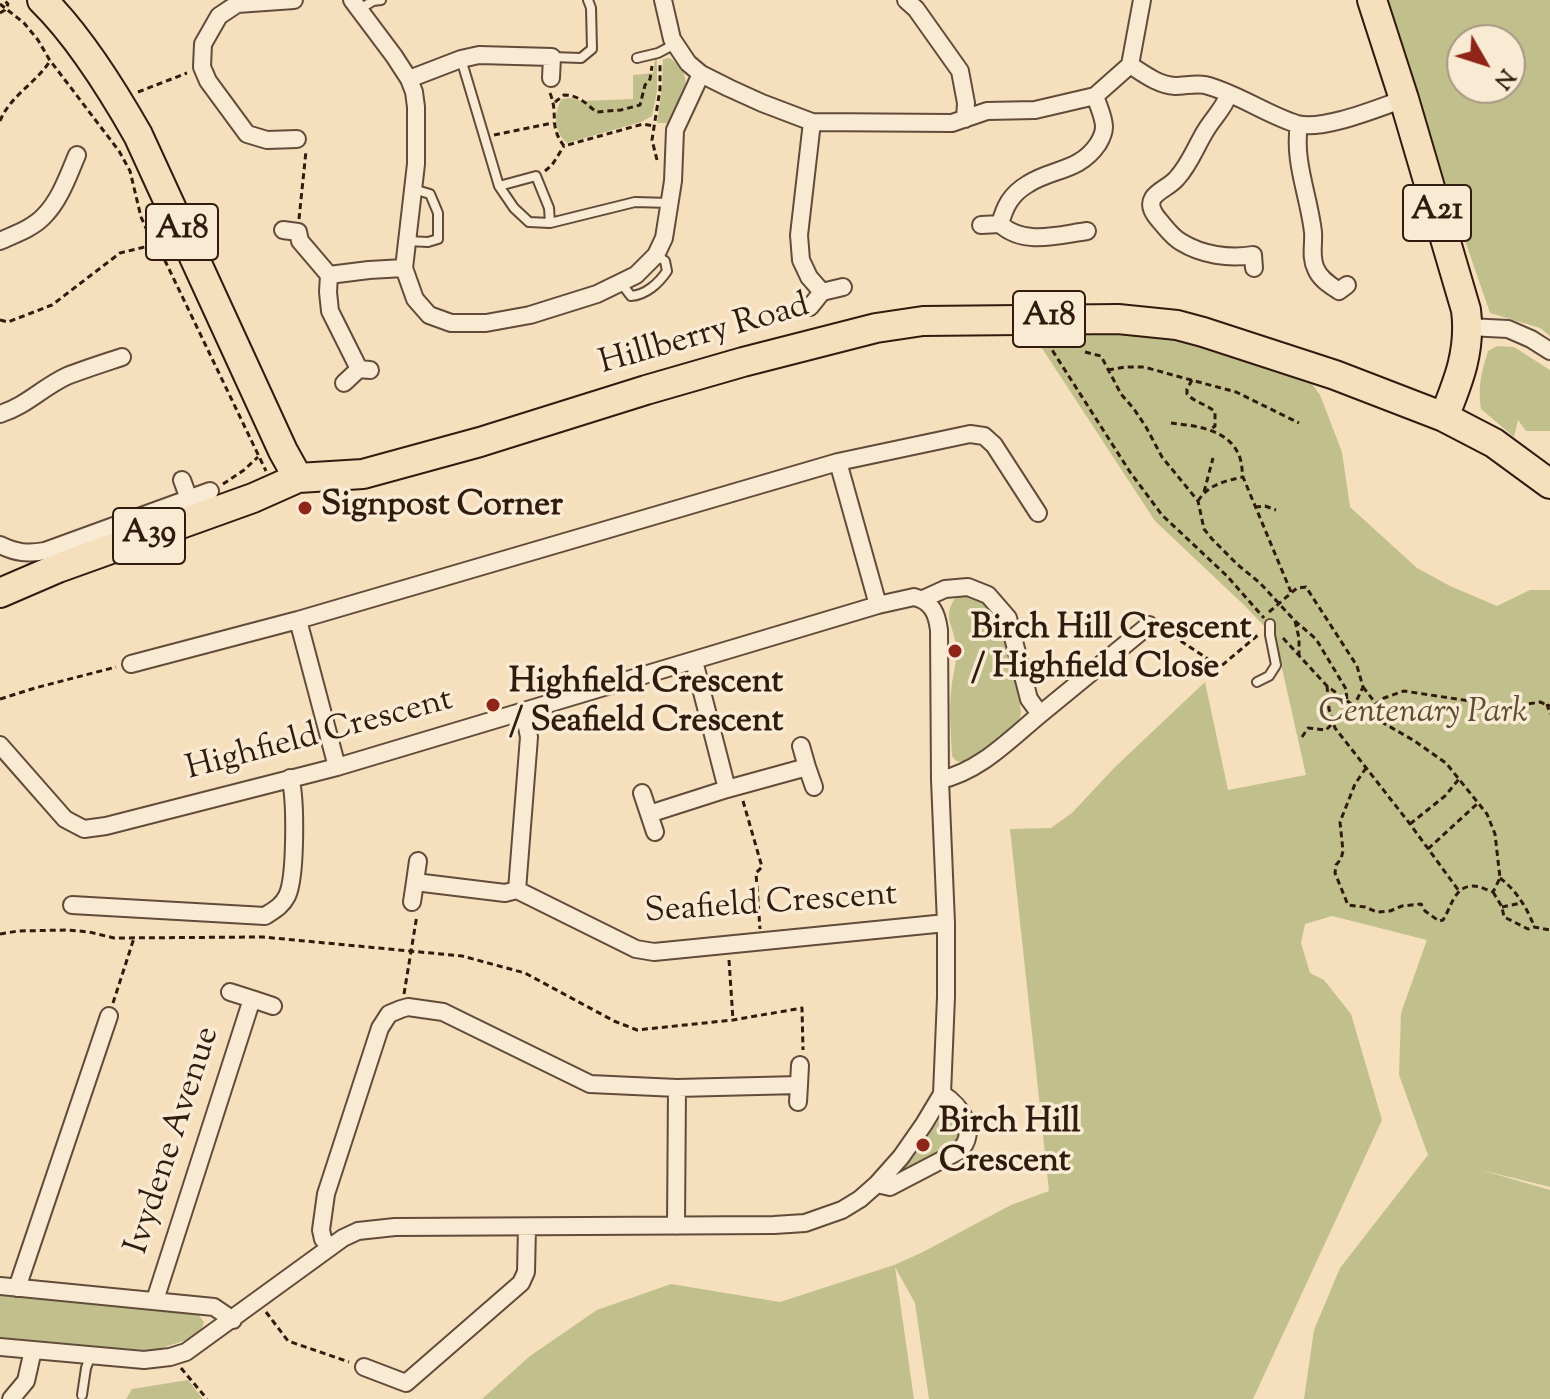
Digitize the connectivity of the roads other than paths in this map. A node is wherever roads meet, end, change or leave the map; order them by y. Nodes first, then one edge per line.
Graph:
1 (42, 0) edge
2 (294, 0) edge
3 (381, 0) edge
4 (588, 0) edge
5 (663, 0) edge
6 (906, 0) edge
7 (1142, 0) edge
8 (1372, 0) edge
9 (355, 5) edge
10 (675, 44) junction
11 (552, 57) junction
12 (637, 58) dead end
13 (461, 59) junction
14 (1130, 65) junction
15 (701, 74) junction
16 (551, 78) road end
17 (409, 79) junction
18 (1229, 94) junction
19 (1095, 96) junction
20 (1404, 99) junction
21 (965, 119) junction
22 (812, 122) junction
23 (1299, 125) junction
24 (297, 139) road end
25 (77, 155) dead end
26 (499, 186) junction
27 (413, 189) junction
28 (670, 203) junction
29 (550, 223) junction
30 (1000, 224) junction
31 (981, 225) dead end
32 (296, 231) road end
33 (1087, 231) dead end
34 (0, 241) edge
35 (407, 241) junction
36 (1254, 256) dead end
37 (404, 268) junction
38 (329, 275) junction
39 (843, 287) dead end
40 (822, 292) junction
41 (1339, 292) dead end
42 (810, 307) dead end
43 (1468, 327) junction
44 (1550, 351) edge
45 (122, 357) dead end
46 (344, 383) dead end
47 (0, 414) edge
48 (1444, 417) junction
49 (838, 462) junction
50 (298, 478) junction
51 (182, 480) dead end
52 (1550, 484) edge
53 (210, 491) road end
54 (189, 499) junction
55 (1038, 513) dead end
56 (0, 545) edge
57 (0, 593) edge
58 (923, 599) junction
59 (878, 605) junction
60 (298, 620) junction
61 (1267, 621) road end
62 (1149, 625) road end
63 (694, 661) junction
64 (131, 664) road end
65 (1257, 682) dead end
66 (524, 712) junction
67 (1040, 714) junction
68 (0, 745) edge
69 (801, 746) dead end
70 (337, 767) junction
71 (807, 767) junction
72 (290, 778) junction
73 (940, 780) junction
74 (733, 787) junction
75 (814, 787) dead end
76 (642, 793) dead end
77 (649, 814) junction
78 (655, 832) dead end
79 (418, 861) dead end
80 (415, 882) junction
81 (517, 890) junction
82 (412, 902) road end
83 (72, 905) dead end
84 (946, 923) junction
85 (230, 992) dead end
86 (252, 999) junction
87 (273, 1006) dead end
88 (109, 1016) road end
89 (800, 1065) road end
90 (677, 1088) junction
91 (942, 1094) junction
92 (877, 1184) junction
93 (676, 1226) junction
94 (527, 1227) junction
95 (330, 1247) junction
96 (9, 1287) edge
97 (155, 1300) junction
98 (233, 1320) junction
99 (0, 1347) edge
100 (33, 1350) junction
101 (91, 1355) junction
102 (364, 1367) road end
103 (406, 1383) junction
104 (425, 1389) dead end
105 (82, 1395) dead end
106 (11, 1399) edge

1 - 50 highway, A18
2 - 24 street
3 - 9 lane
4 - 11 lane
5 - 10 street
6 - 21 street
7 - 14 street
8 - 20 highway, A21
9 - 17 street
10 - 12 lane
10 - 15 street
11 - 13 street
11 - 16 street
13 - 17 street
13 - 26 lane
14 - 18 street
14 - 19 street
15 - 22 street
15 - 28 street
17 - 27 street
18 - 23 street
18 - 36 street
19 - 21 street
19 - 30 street
20 - 23 street
20 - 43 highway, A21
21 - 22 street
22 - 40 street
23 - 41 street
25 - 34 street
26 - 29 lane
26 - 29 lane
27 - 35 street
27 - 35 lane
28 - 29 lane
28 - 37 street
30 - 31 street
30 - 33 street
32 - 38 street
35 - 37 street
37 - 38 street
38 - 46 street
39 - 40 street
40 - 42 street
43 - 44 street
43 - 48 highway, A21
45 - 47 street
48 - 50 highway, Hillberry Road / A18
48 - 52 highway, A18
49 - 55 street
49 - 59 street
49 - 60 street
50 - 57 highway, Hillberry Road / A39
51 - 54 street
53 - 54 street
54 - 56 street
58 - 59 street, Highfield Crescent
58 - 67 street, Highfield Crescent
58 - 73 street
59 - 63 street, Highfield Crescent
60 - 64 street
60 - 70 street
61 - 65 lane
62 - 67 street
63 - 66 street, Highfield Crescent
63 - 74 street
66 - 70 street, Highfield Crescent
66 - 81 street
67 - 73 street
68 - 72 street, Highfield Crescent
69 - 71 street
70 - 72 street, Highfield Crescent
71 - 74 street
71 - 75 street
72 - 83 street
73 - 84 street
74 - 77 street
76 - 77 street
77 - 78 street
79 - 80 street
80 - 81 street, Seafield Crescent
80 - 82 street
81 - 84 street, Seafield Crescent
84 - 91 street
85 - 86 street, Ivydene Avenue
86 - 87 street, Ivydene Avenue
86 - 97 street, Ivydene Avenue
88 - 96 street
89 - 90 street
90 - 93 street
90 - 95 street
91 - 92 street
91 - 92 street
92 - 93 street
93 - 94 street
94 - 95 street
94 - 103 street
95 - 98 street
96 - 97 street
97 - 98 street
98 - 101 street
99 - 100 street
100 - 101 street
100 - 106 street
101 - 105 lane
102 - 103 street
103 - 104 street

